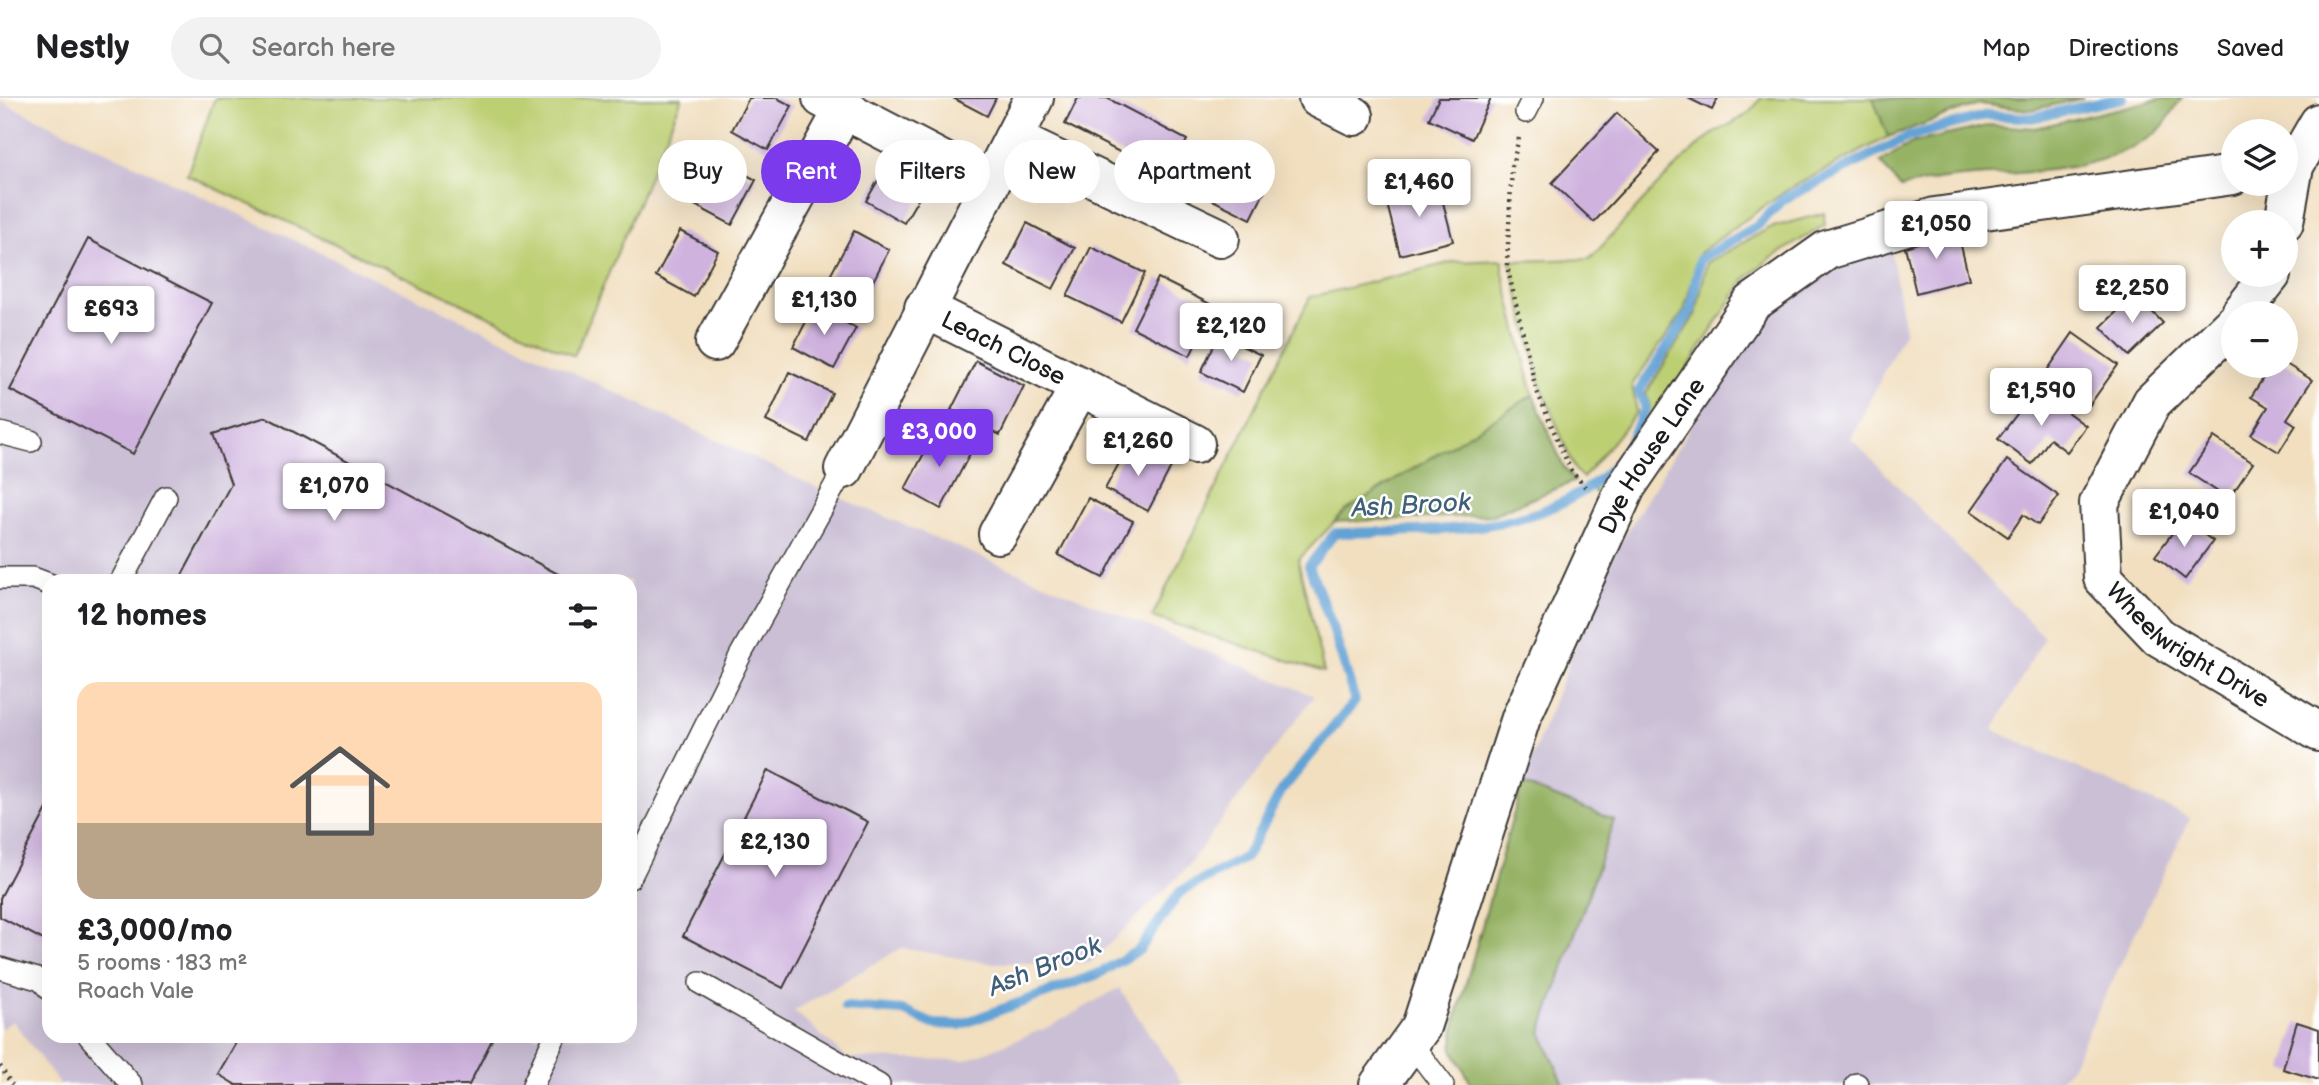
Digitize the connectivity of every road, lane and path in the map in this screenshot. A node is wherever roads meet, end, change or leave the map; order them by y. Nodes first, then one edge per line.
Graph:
1 (1034, 98) edge
2 (1318, 98) edge
3 (833, 104) edge
4 (1530, 105) edge
5 (1354, 116) dead end
6 (2319, 122) edge
7 (1013, 139) junction
8 (903, 140) edge
9 (2298, 155) edge
10 (2221, 177) edge
11 (990, 182) edge
12 (979, 203) edge
13 (1220, 237) dead end
14 (2262, 287) edge
15 (2250, 301) edge
16 (925, 308) junction
17 (2221, 336) edge
18 (715, 342) dead end
19 (1080, 386) junction
20 (0, 433) edge
21 (31, 441) dead end
22 (1195, 443) dead end
23 (844, 469) joint
24 (1591, 495) dead end
25 (166, 497) dead end
26 (998, 534) dead end
27 (125, 574) edge
28 (0, 578) edge
29 (42, 581) edge
30 (2319, 732) edge
31 (637, 864) edge
32 (0, 968) edge
33 (42, 981) edge
34 (700, 984) dead end
35 (1410, 1042) junction
36 (95, 1043) edge
37 (552, 1043) edge
38 (0, 1066) edge
39 (12, 1085) edge
40 (132, 1085) edge
41 (533, 1085) edge
42 (879, 1085) edge
43 (1379, 1085) edge
44 (1443, 1085) edge

1 - 7 street
2 - 5 street
3 - 8 street
3 - 18 street
4 - 24 path
6 - 9 street
7 - 11 street
7 - 13 street
10 - 35 street, Dye House Lane
12 - 16 street
14 - 15 street
16 - 19 street, Leach Close
16 - 23 street
17 - 30 street, Wheelwright Drive
19 - 22 street, Leach Close
19 - 26 street
20 - 21 lane
23 - 31 lane
25 - 27 lane
28 - 29 lane
32 - 33 lane
34 - 42 lane
35 - 43 street, Dye House Lane
35 - 44 lane
36 - 40 lane
37 - 41 lane
38 - 39 path

